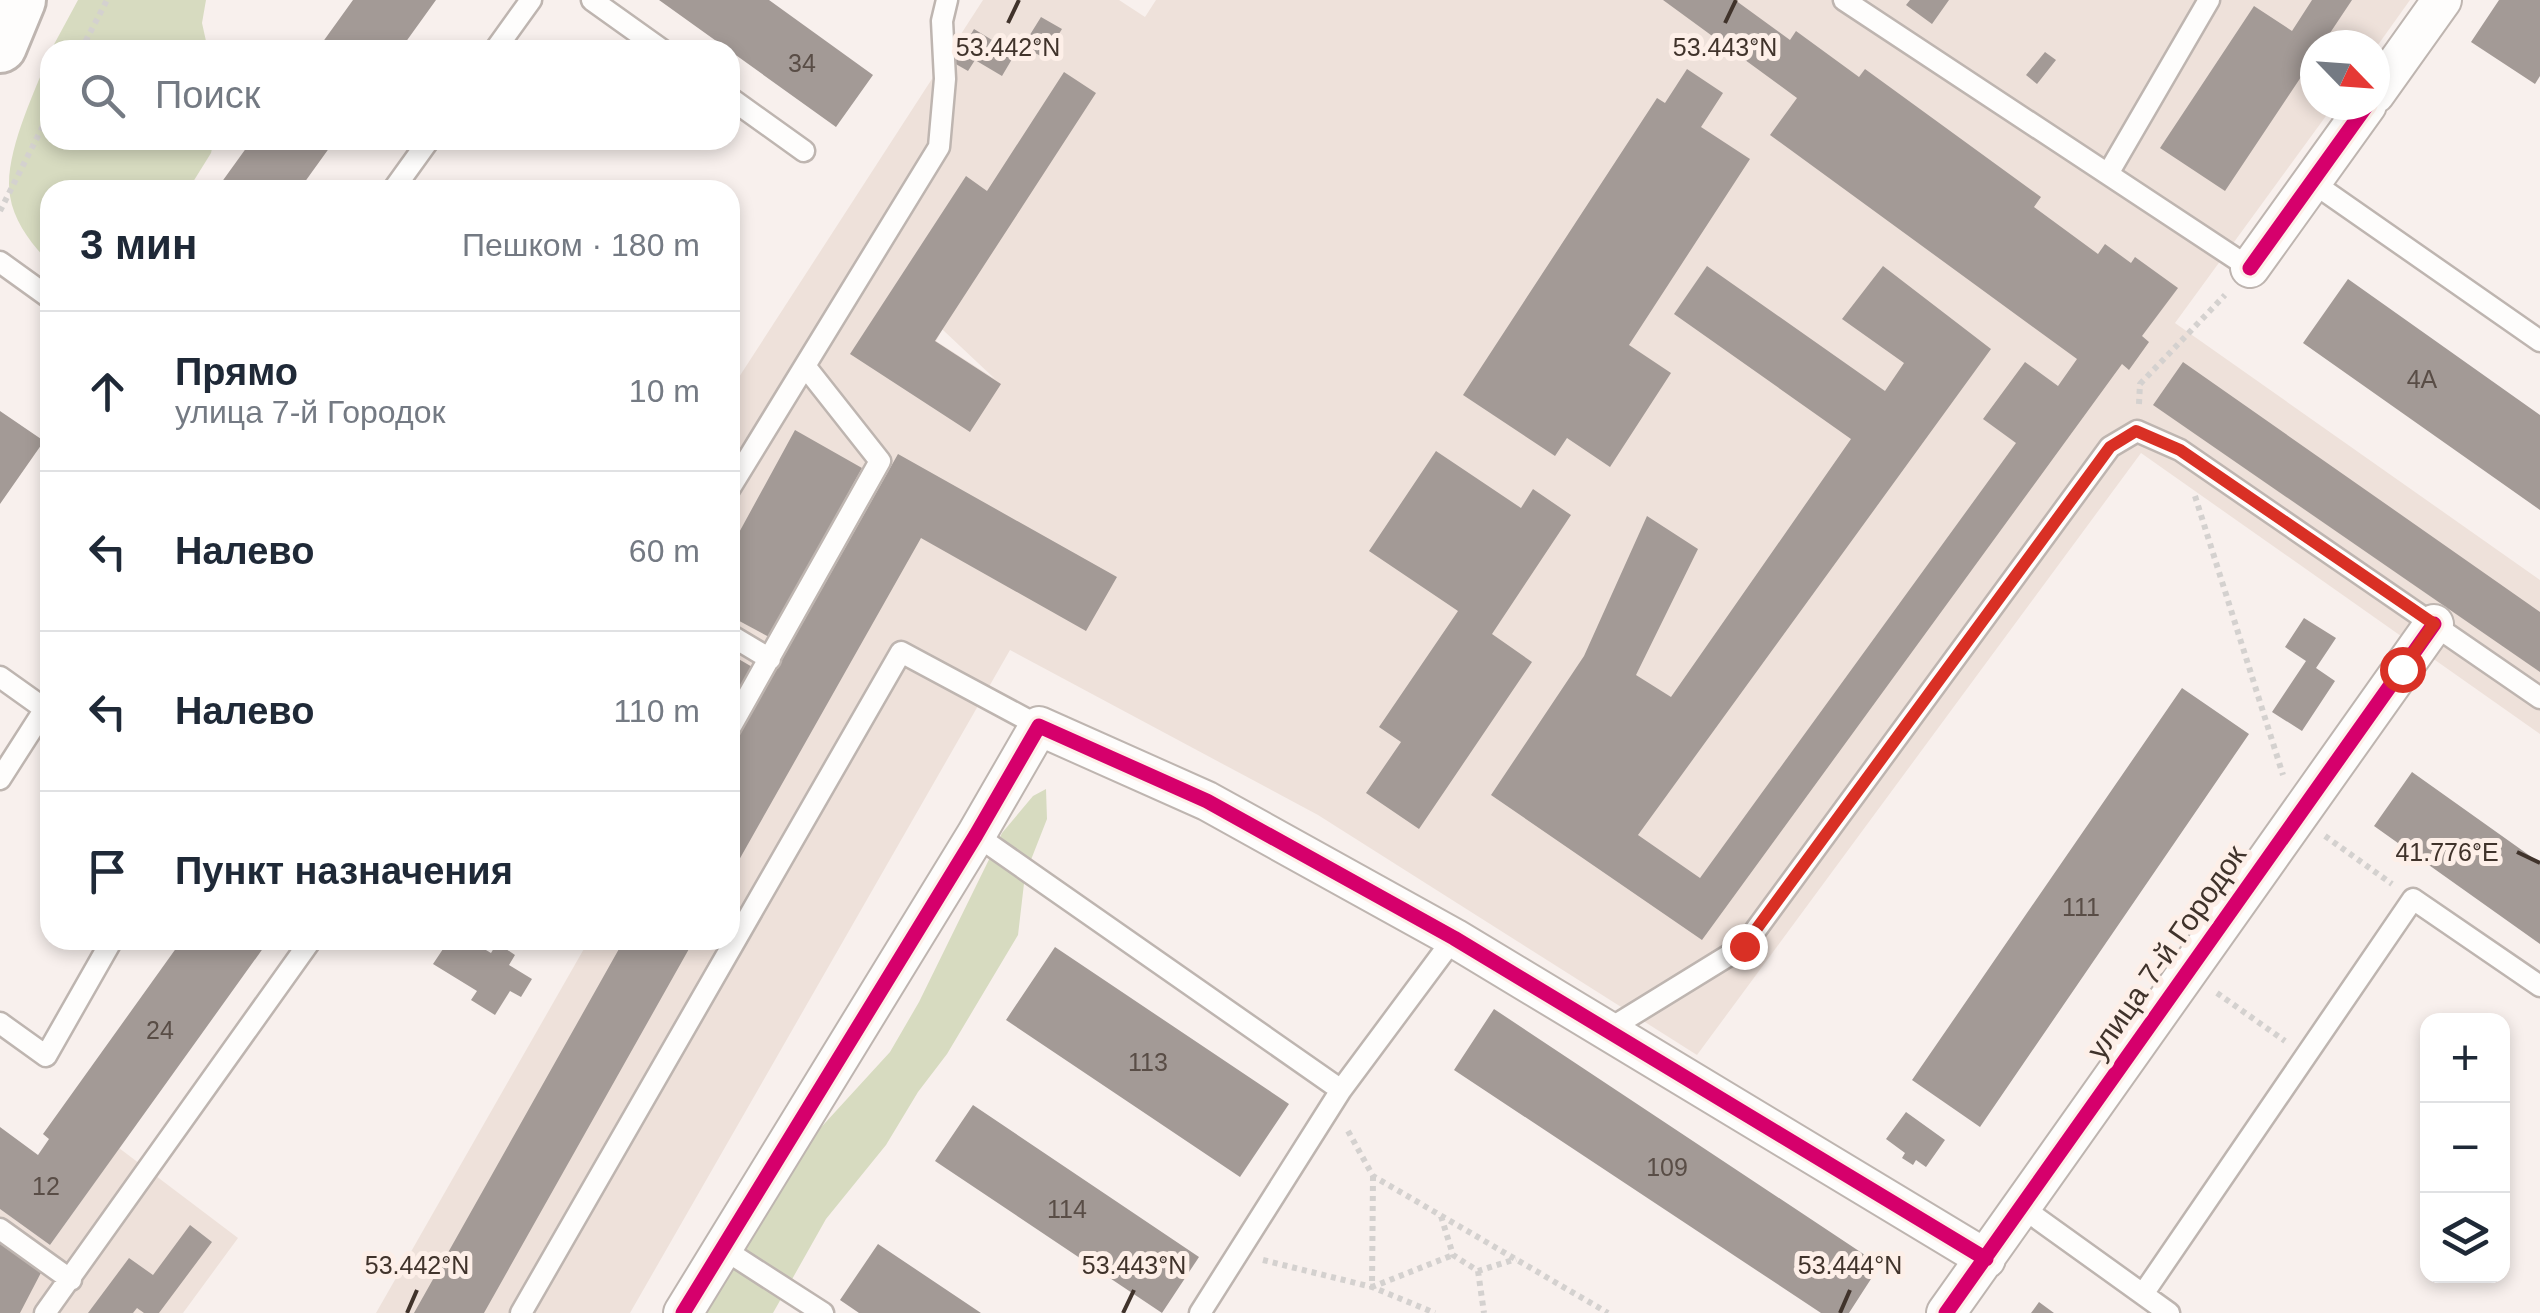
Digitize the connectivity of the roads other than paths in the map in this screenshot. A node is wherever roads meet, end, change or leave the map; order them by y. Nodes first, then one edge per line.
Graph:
1 (20, 0) edge
2 (531, 0) edge
3 (592, 0) edge
4 (947, 0) edge
5 (1844, 0) edge
6 (2210, 0) edge
7 (2442, 0) edge
8 (502, 40) edge
9 (648, 40) edge
10 (0, 46) edge
11 (2390, 73) edge
12 (740, 105) edge
13 (2356, 120) edge
14 (422, 150) edge
15 (804, 151) dead end
16 (2109, 172) junction
17 (399, 180) edge
18 (2312, 182) junction
19 (0, 262) edge
20 (2250, 268) joint
21 (40, 291) edge
22 (2540, 341) edge
23 (805, 366) junction
24 (740, 472) edge
25 (2434, 624) junction
26 (740, 641) edge
27 (770, 658) junction
28 (0, 677) edge
29 (2540, 698) edge
30 (40, 700) edge
31 (740, 710) edge
32 (40, 717) edge
33 (1039, 726) junction
34 (0, 778) edge
35 (976, 834) junction
36 (740, 932) edge
37 (1454, 938) junction
38 (106, 950) edge
39 (303, 950) edge
40 (730, 950) edge
41 (2540, 986) edge
42 (0, 1023) edge
43 (1606, 1031) junction
44 (1337, 1096) junction
45 (2020, 1206) junction
46 (0, 1229) edge
47 (722, 1248) junction
48 (1986, 1259) junction
49 (71, 1280) junction
50 (2143, 1294) junction
51 (45, 1313) edge
52 (521, 1313) edge
53 (683, 1313) edge
54 (823, 1313) edge
55 (1200, 1313) edge
56 (1946, 1313) edge
57 (2169, 1313) edge

1 - 10 street
2 - 8 lane
3 - 9 lane
4 - 23 lane
5 - 16 lane
6 - 16 lane
7 - 11 street
12 - 15 lane
13 - 18 street
14 - 17 lane
16 - 20 lane
18 - 20 street
18 - 22 lane
19 - 21 lane
23 - 24 lane
23 - 27 lane
25 - 29 lane
25 - 43 lane
25 - 45 street, улица 7-й Городок
26 - 27 lane
27 - 31 lane
28 - 30 lane
32 - 34 lane
33 - 35 street
33 - 36 lane
33 - 37 street
35 - 44 lane
35 - 47 street
37 - 43 street
37 - 44 lane
38 - 42 lane
39 - 49 lane
40 - 52 lane
41 - 50 lane
43 - 48 street
44 - 55 lane
45 - 48 street, улица 7-й Городок
45 - 50 lane
46 - 49 lane
47 - 53 street
47 - 54 lane
48 - 56 street, улица 7-й Городок
49 - 51 lane
50 - 57 lane

